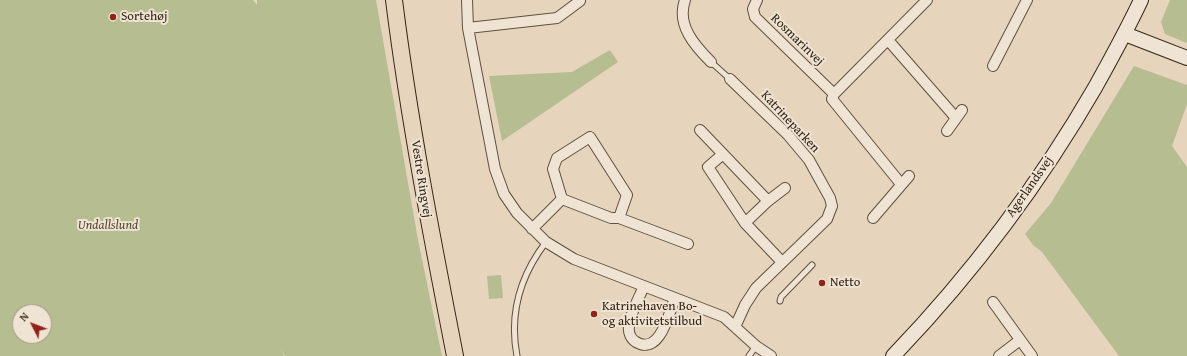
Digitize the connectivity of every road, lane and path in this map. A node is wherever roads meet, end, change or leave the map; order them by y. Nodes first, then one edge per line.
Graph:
1 (394, 0) edge
2 (467, 0) edge
3 (579, 0) edge
4 (685, 0) edge
5 (757, 0) edge
6 (927, 0) edge
7 (1027, 0) edge
8 (1141, 0) edge
9 (468, 28) junction
10 (1125, 34) junction
11 (888, 40) junction
12 (1187, 58) edge
13 (711, 62) joint
14 (993, 66) dead end
15 (730, 79) joint
16 (834, 94) junction
17 (962, 110) dead end
18 (956, 118) junction
19 (700, 130) dead end
20 (947, 131) dead end
21 (723, 154) junction
22 (909, 176) dead end
23 (902, 184) junction
24 (786, 188) dead end
25 (562, 199) junction
26 (768, 201) junction
27 (619, 218) junction
28 (872, 218) dead end
29 (744, 223) junction
30 (532, 229) junction
31 (546, 242) junction
32 (688, 244) dead end
33 (782, 262) junction
34 (812, 265) dead end
35 (644, 286) junction
36 (675, 298) junction
37 (780, 301) dead end
38 (993, 302) dead end
39 (735, 327) junction
40 (1020, 340) junction
41 (756, 346) junction
42 (897, 355) edge
43 (455, 356) edge
44 (517, 356) edge
45 (749, 356) edge
46 (771, 356) edge
47 (999, 356) edge
48 (1032, 356) edge

1 - 43 main road, Vestre Ringvej
2 - 9 street
3 - 9 street
4 - 13 street
5 - 16 street, Rosmarinvej
6 - 11 street
7 - 14 street
8 - 10 street, Agerlandsvej
9 - 30 street
10 - 12 street
10 - 42 street, Agerlandsvej
11 - 16 street
11 - 18 street
13 - 15 lane
15 - 33 street, Katrineparken
16 - 23 street, Rosmarinvej
17 - 18 street
18 - 20 street
19 - 21 street
21 - 26 street
21 - 29 street
22 - 23 street
23 - 28 street
24 - 26 street
25 - 27 street
25 - 27 street
25 - 30 street
26 - 29 street
27 - 32 street
29 - 33 street
30 - 31 street
31 - 35 street
31 - 44 lane
33 - 39 street, Katrineparken
34 - 37 lane
35 - 36 street
35 - 36 street
36 - 39 street
38 - 40 street
39 - 41 street
40 - 47 street
40 - 48 street
41 - 45 lane
41 - 46 street

